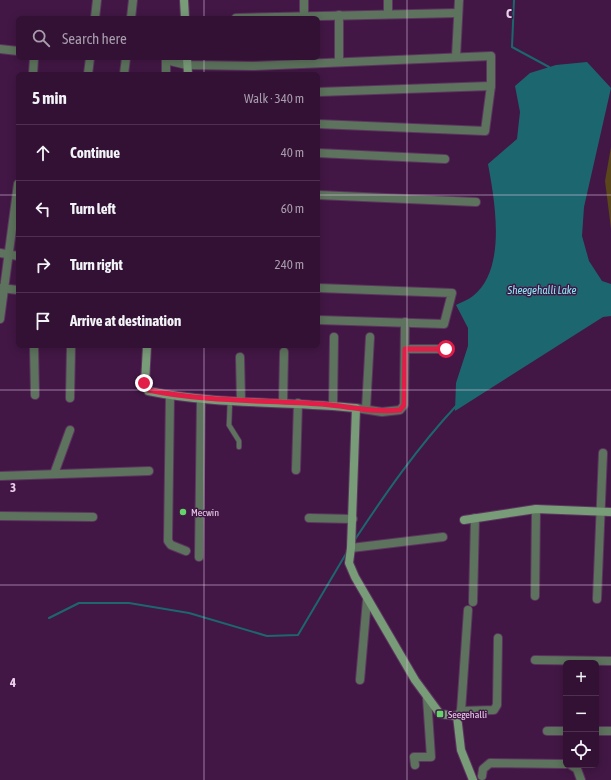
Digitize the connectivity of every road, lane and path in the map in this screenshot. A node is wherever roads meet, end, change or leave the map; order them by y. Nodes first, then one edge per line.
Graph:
1 (97, 0) edge
2 (133, 0) edge
3 (184, 0) edge
4 (304, 0) edge
5 (388, 0) edge
6 (459, 0) edge
7 (458, 13) junction
8 (388, 14) junction
9 (339, 15) junction
10 (95, 16) edge
11 (131, 16) edge
12 (185, 16) edge
13 (304, 16) joint
14 (0, 49) edge
15 (16, 51) edge
16 (456, 57) junction
17 (34, 60) edge
18 (90, 60) edge
19 (126, 60) edge
20 (166, 60) edge
21 (166, 60) edge
22 (187, 61) edge
23 (340, 62) junction
24 (254, 70) edge
25 (33, 72) edge
26 (88, 72) edge
27 (124, 72) edge
28 (166, 72) edge
29 (188, 72) edge
30 (491, 86) junction
31 (320, 92) edge
32 (320, 124) edge
33 (320, 153) edge
34 (445, 159) dead end
35 (320, 195) edge
36 (476, 202) dead end
37 (16, 204) edge
38 (0, 254) edge
39 (9, 255) junction
40 (16, 256) edge
41 (2, 288) edge
42 (320, 288) edge
43 (16, 290) edge
44 (0, 319) edge
45 (320, 320) edge
46 (405, 322) junction
47 (370, 336) dead end
48 (334, 337) dead end
49 (34, 348) edge
50 (71, 348) edge
51 (147, 348) edge
52 (405, 349) junction
53 (446, 349) dead end
54 (284, 352) dead end
55 (240, 357) dead end
56 (35, 395) dead end
57 (170, 395) junction
58 (70, 398) dead end
59 (201, 399) junction
60 (230, 400) junction
61 (241, 401) junction
62 (283, 403) junction
63 (298, 403) junction
64 (333, 406) junction
65 (356, 408) junction
66 (366, 410) junction
67 (70, 430) dead end
68 (239, 447) dead end
69 (603, 453) dead end
70 (296, 470) dead end
71 (149, 471) dead end
72 (54, 474) junction
73 (0, 476) edge
74 (536, 509) junction
75 (600, 511) junction
76 (611, 512) edge
77 (0, 516) edge
78 (93, 517) dead end
79 (309, 518) dead end
80 (475, 518) junction
81 (353, 519) junction
82 (464, 520) dead end
83 (443, 537) dead end
84 (351, 548) junction
85 (186, 551) dead end
86 (199, 557) dead end
87 (535, 596) dead end
88 (597, 599) dead end
89 (368, 600) junction
90 (473, 602) dead end
91 (468, 610) dead end
92 (498, 638) dead end
93 (535, 660) dead end
94 (611, 661) edge
95 (360, 680) dead end
96 (427, 698) junction
97 (459, 714) junction
98 (547, 731) dead end
99 (563, 731) edge
100 (599, 731) edge
101 (611, 731) edge
102 (563, 764) edge
103 (415, 765) dead end
104 (575, 768) edge
105 (482, 776) dead end
106 (473, 780) edge
107 (581, 780) edge

1 - 10 street
2 - 11 street
3 - 12 street
4 - 13 street
5 - 8 street
6 - 7 street
7 - 8 street
7 - 16 street
8 - 9 street
9 - 13 street
9 - 23 street
14 - 15 street
16 - 23 street
16 - 30 street
17 - 25 street
18 - 26 street
19 - 27 street
20 - 22 street
21 - 28 street
22 - 24 street
22 - 29 street
23 - 24 street
30 - 31 street
30 - 32 street
33 - 34 street
35 - 36 street
37 - 39 street
38 - 39 street
39 - 40 street
39 - 41 street
41 - 43 street
41 - 44 street
42 - 46 street
45 - 46 street
46 - 52 street
47 - 66 street
48 - 64 street
49 - 56 street
50 - 58 street
51 - 57 street
52 - 53 street
52 - 66 street
54 - 62 street
55 - 61 street
57 - 59 street
57 - 85 street
59 - 60 street
59 - 86 street
60 - 61 street
60 - 68 lane
61 - 62 street
62 - 63 street
63 - 64 street
63 - 70 street
64 - 65 street
65 - 66 street
65 - 81 street
67 - 72 street
69 - 75 street
71 - 72 street
72 - 73 street
74 - 75 street
74 - 80 street
74 - 87 street
75 - 76 street
75 - 88 street
77 - 78 street
79 - 81 street
80 - 82 street
80 - 90 street
81 - 84 street
83 - 84 street
84 - 89 street
89 - 95 street
89 - 96 street
91 - 97 street
92 - 97 street
93 - 94 street
96 - 97 street
96 - 103 street
97 - 106 street
98 - 99 street
100 - 101 street
102 - 105 street
104 - 107 street

